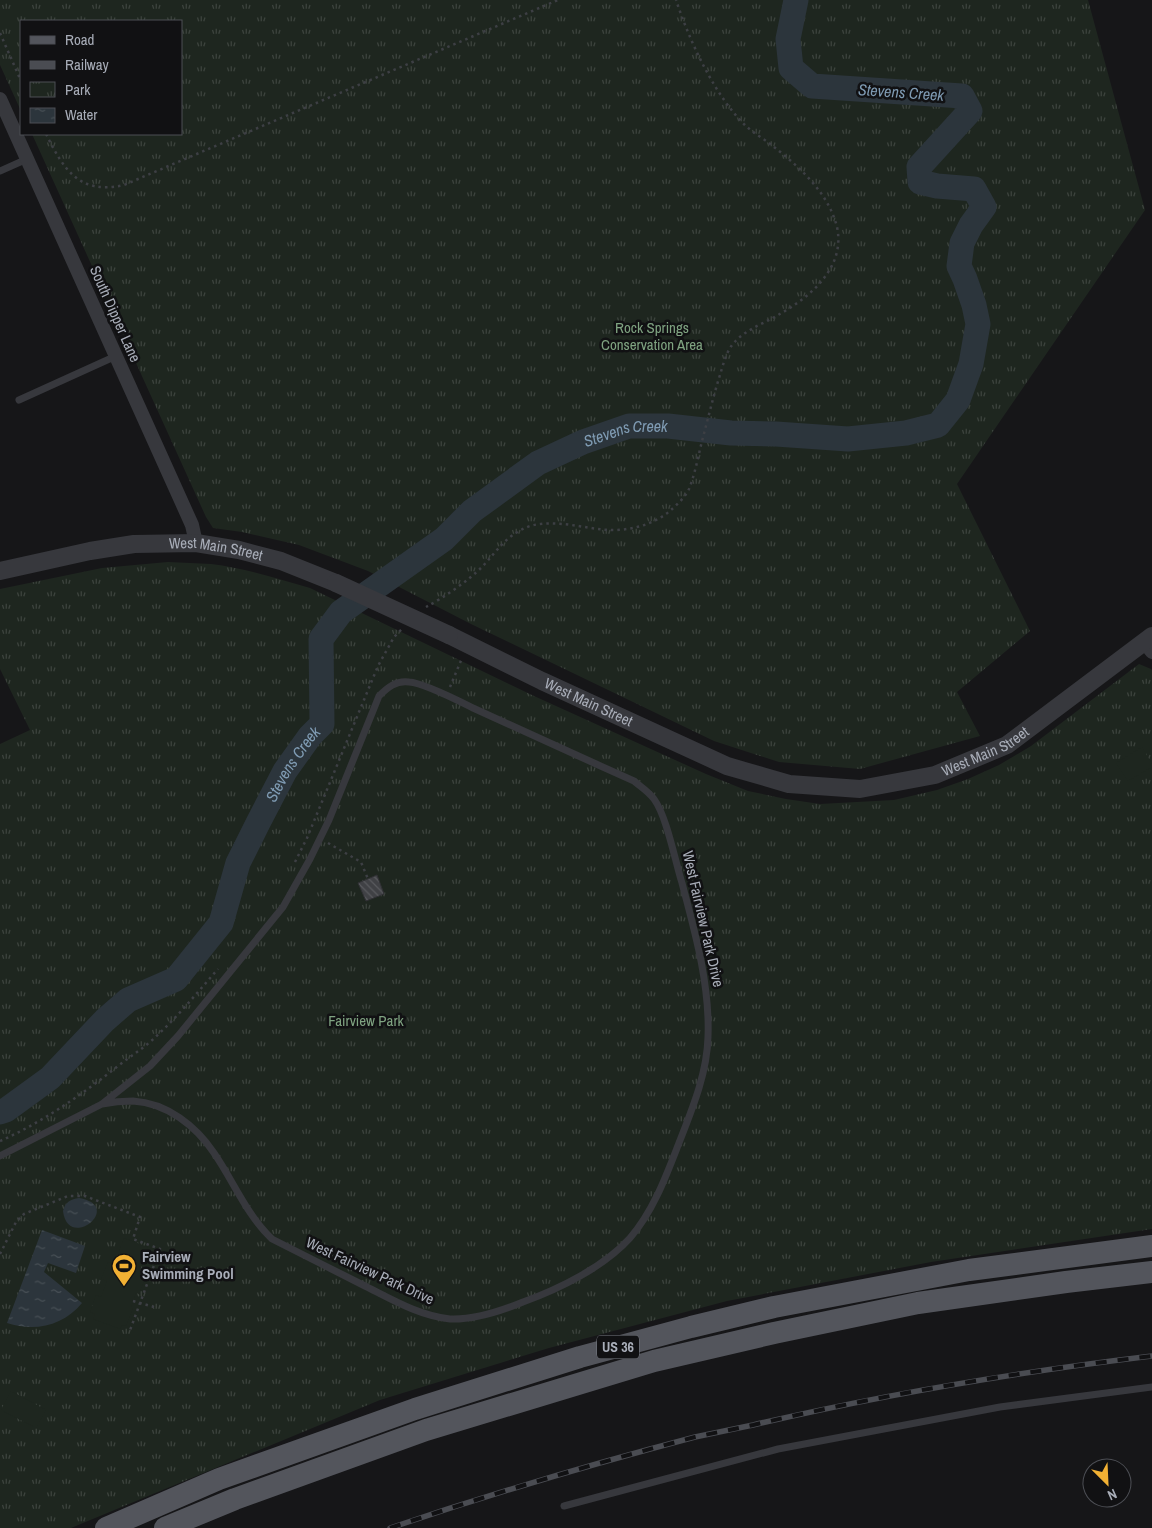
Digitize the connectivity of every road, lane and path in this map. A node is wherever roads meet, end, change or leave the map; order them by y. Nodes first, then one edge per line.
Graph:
1 (558, 0) edge
2 (676, 0) edge
3 (0, 33) edge
4 (20, 79) edge
5 (0, 99) edge
6 (4, 118) edge
7 (47, 135) edge
8 (27, 159) junction
9 (0, 171) edge
10 (116, 356) junction
11 (19, 400) dead end
12 (697, 462) dead end
13 (196, 543) junction
14 (0, 571) edge
15 (1149, 644) edge
16 (462, 658) dead end
17 (447, 696) junction
18 (320, 838) junction
19 (368, 879) dead end
20 (102, 1104) junction
21 (0, 1156) edge
22 (1152, 1246) edge
23 (0, 1254) edge
24 (1152, 1272) edge
25 (133, 1301) dead end
26 (140, 1303) junction
27 (154, 1307) dead end
28 (129, 1333) dead end
29 (1152, 1386) edge
30 (564, 1506) dead end
31 (106, 1528) edge
32 (165, 1528) edge

1 - 7 path
2 - 12 path
3 - 4 path
5 - 6 street, South Dipper Lane
6 - 8 street, South Dipper Lane
8 - 9 lane
8 - 10 street, South Dipper Lane
10 - 11 lane
10 - 13 street, South Dipper Lane
13 - 14 street, West Main Street
13 - 15 street, West Main Street, bridge
16 - 17 path
17 - 18 lane, West Fairview Park Drive
17 - 20 lane, West Fairview Park Drive
18 - 19 path
18 - 20 lane, West Fairview Park Drive
20 - 21 lane, West Fairview Park Drive
22 - 31 main road, US 36
23 - 26 path
24 - 32 main road, US 36
25 - 26 path
26 - 27 path
26 - 28 path
29 - 30 lane

